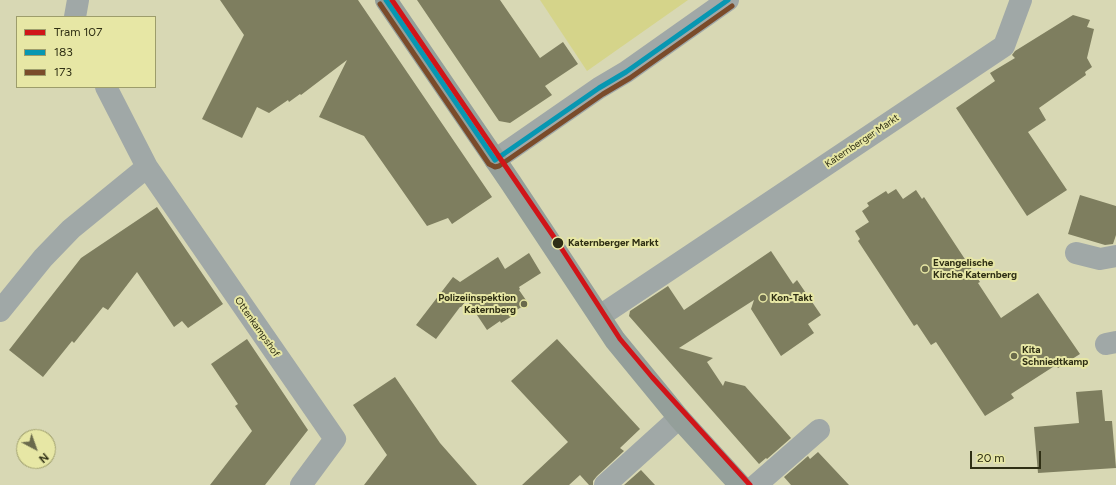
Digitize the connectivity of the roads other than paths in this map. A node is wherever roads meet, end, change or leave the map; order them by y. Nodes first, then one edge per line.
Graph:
1 (78, 0) edge
2 (386, 0) edge
3 (728, 0) edge
4 (1020, 0) edge
5 (75, 16) edge
6 (107, 88) edge
7 (495, 160) junction
8 (147, 167) junction
9 (1076, 253) dead end
10 (1116, 256) edge
11 (0, 311) edge
12 (600, 316) junction
13 (679, 418) junction
14 (819, 430) dead end
15 (301, 485) edge
16 (605, 485) edge
17 (740, 485) edge
18 (756, 485) edge

1 - 5 street
2 - 7 main road
3 - 7 street
4 - 12 street, Katernberger Markt
6 - 8 street, Ottenkampshof
7 - 12 main road
8 - 11 street
8 - 15 street, Ottenkampshof
9 - 10 street
12 - 13 main road
13 - 16 street
13 - 17 main road
14 - 18 street

